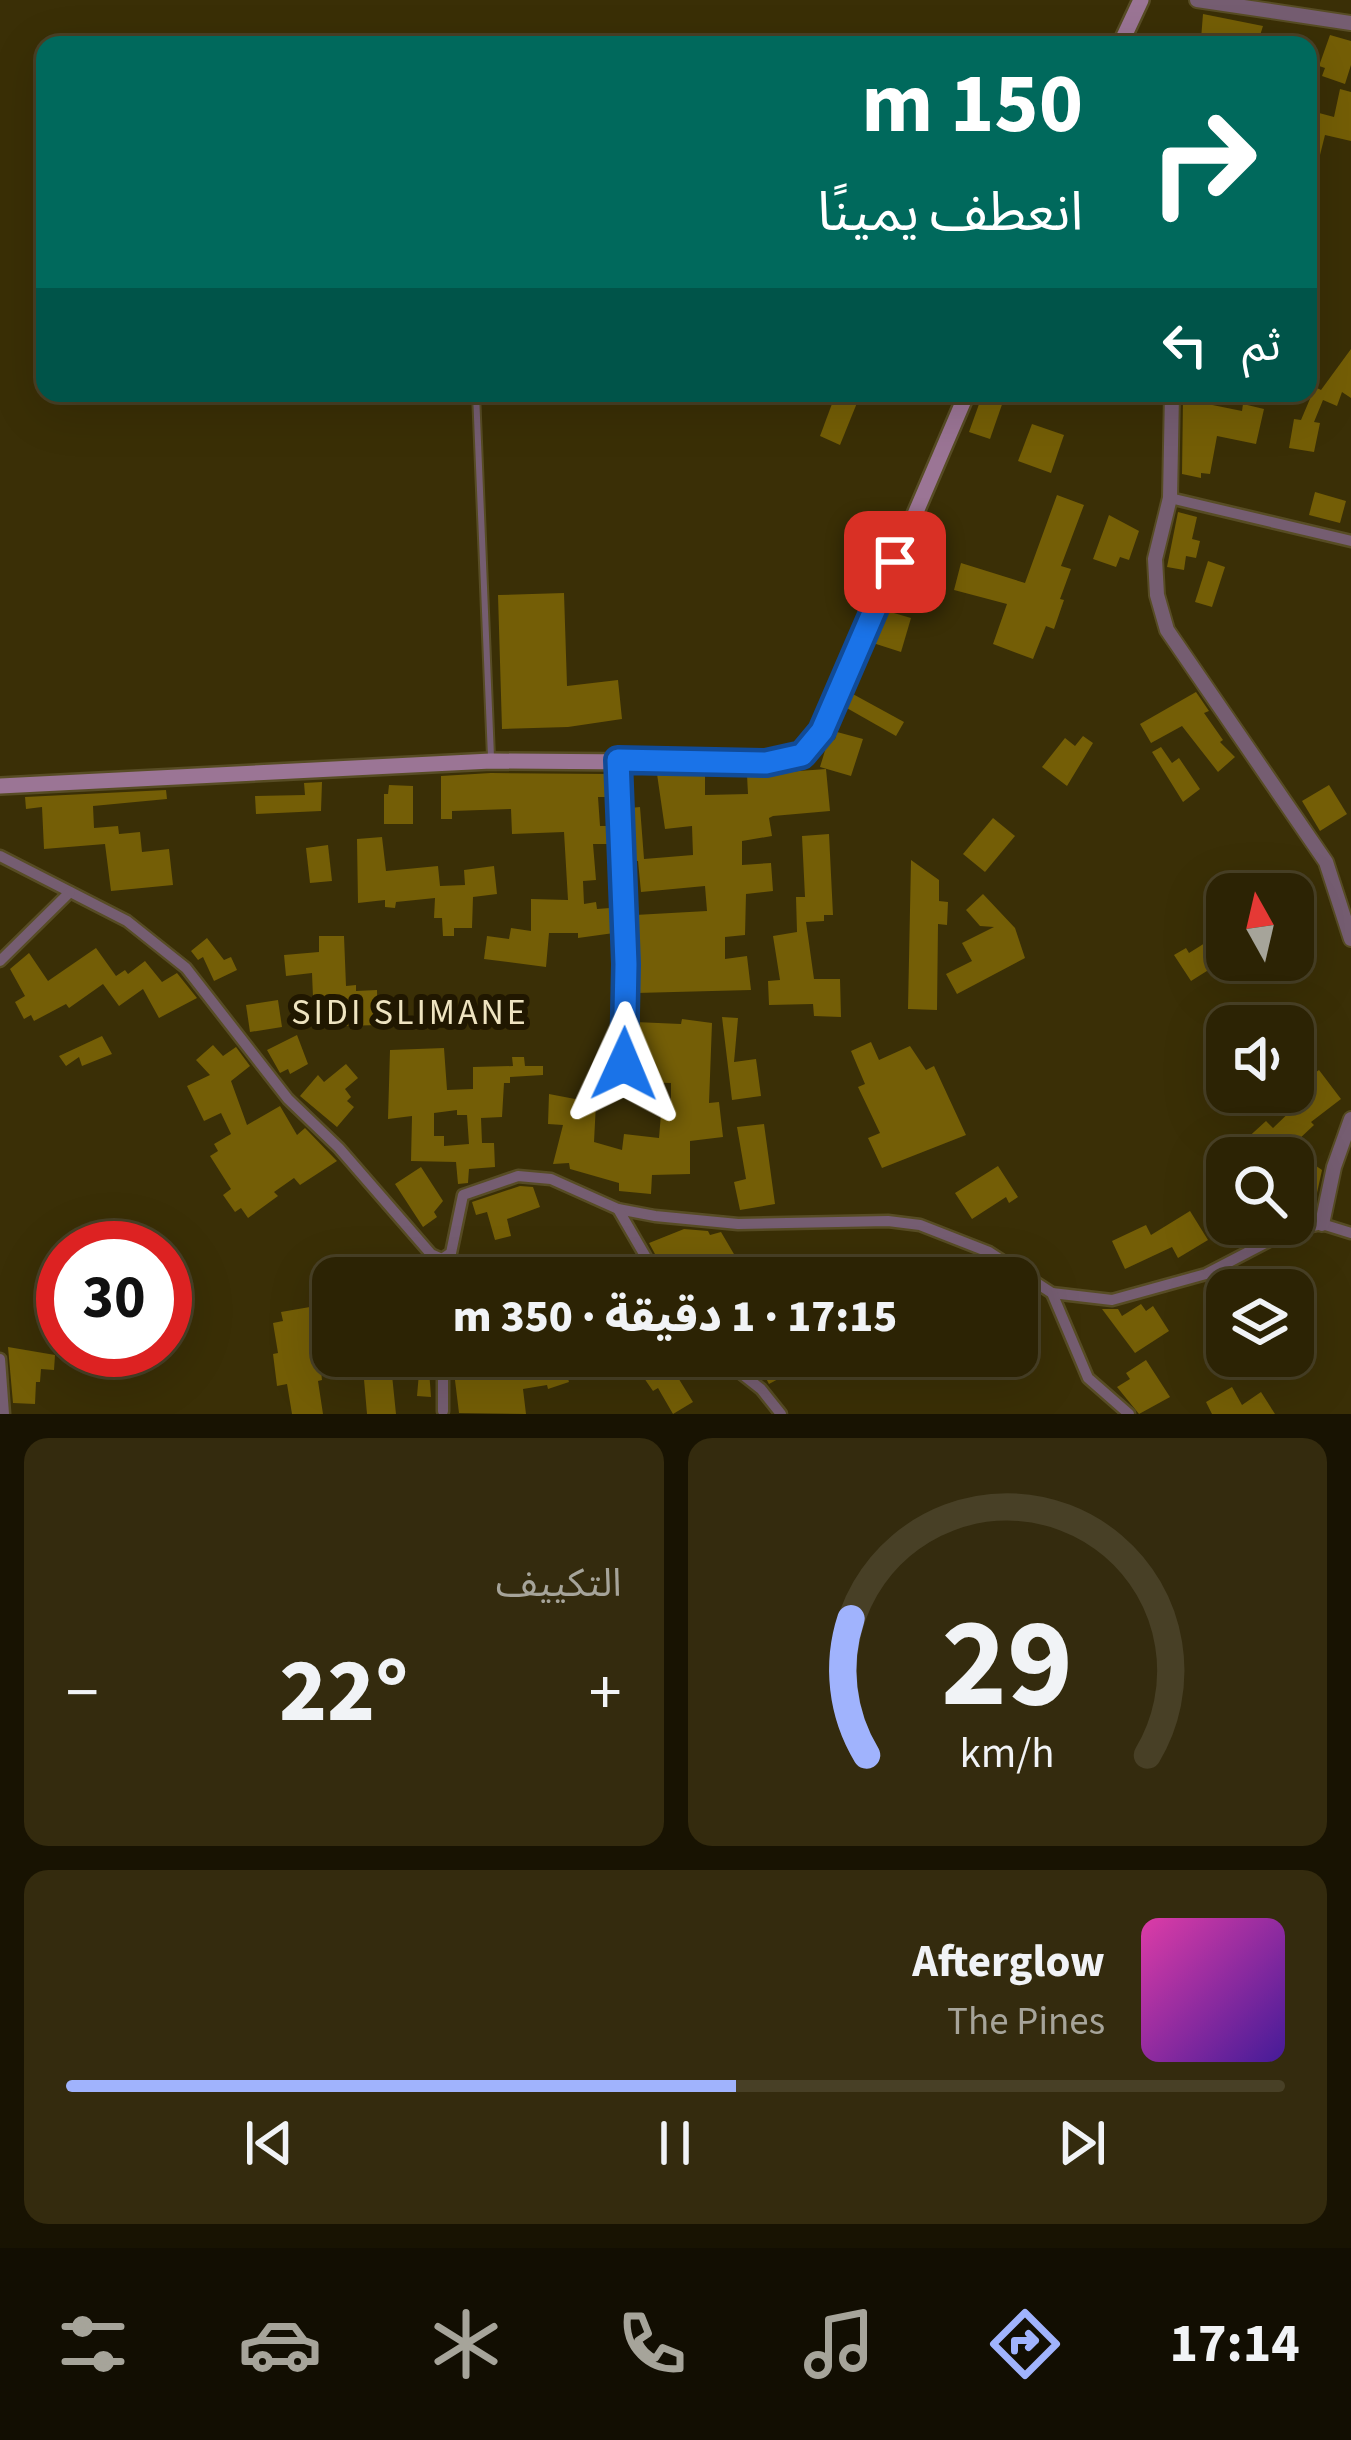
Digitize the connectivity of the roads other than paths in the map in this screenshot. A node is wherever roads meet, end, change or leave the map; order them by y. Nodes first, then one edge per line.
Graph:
1 (1141, 0) edge
2 (1197, 0) edge
3 (1351, 23) edge
4 (1124, 36) edge
5 (476, 402) edge
6 (963, 402) edge
7 (1172, 402) edge
8 (1170, 498) junction
9 (1351, 542) edge
10 (618, 760) junction
11 (491, 761) junction
12 (0, 786) edge
13 (0, 856) edge
14 (70, 892) junction
15 (1348, 913) edge
16 (1351, 939) edge
17 (0, 961) edge
18 (624, 1064) dead end
19 (1351, 1119) edge
20 (618, 1209) junction
21 (1322, 1224) junction
22 (1351, 1233) edge
23 (438, 1257) edge
24 (445, 1257) edge
25 (646, 1257) edge
26 (1052, 1293) junction
27 (0, 1359) edge
28 (443, 1377) edge
29 (746, 1377) edge
30 (426, 1412) edge
31 (444, 1412) edge
32 (4, 1414) edge
33 (782, 1414) edge
34 (1129, 1414) edge

1 - 4 main road
2 - 3 street
5 - 11 lane
6 - 10 main road
7 - 8 street
8 - 9 street
8 - 15 street
10 - 11 main road
10 - 18 street
11 - 12 main road
13 - 14 street
14 - 17 street
14 - 23 street
15 - 16 street
19 - 21 street
20 - 24 street
20 - 25 street
20 - 26 street
21 - 22 street
21 - 26 street
26 - 34 street
27 - 32 street
28 - 31 street
29 - 33 street
30 - 31 street

